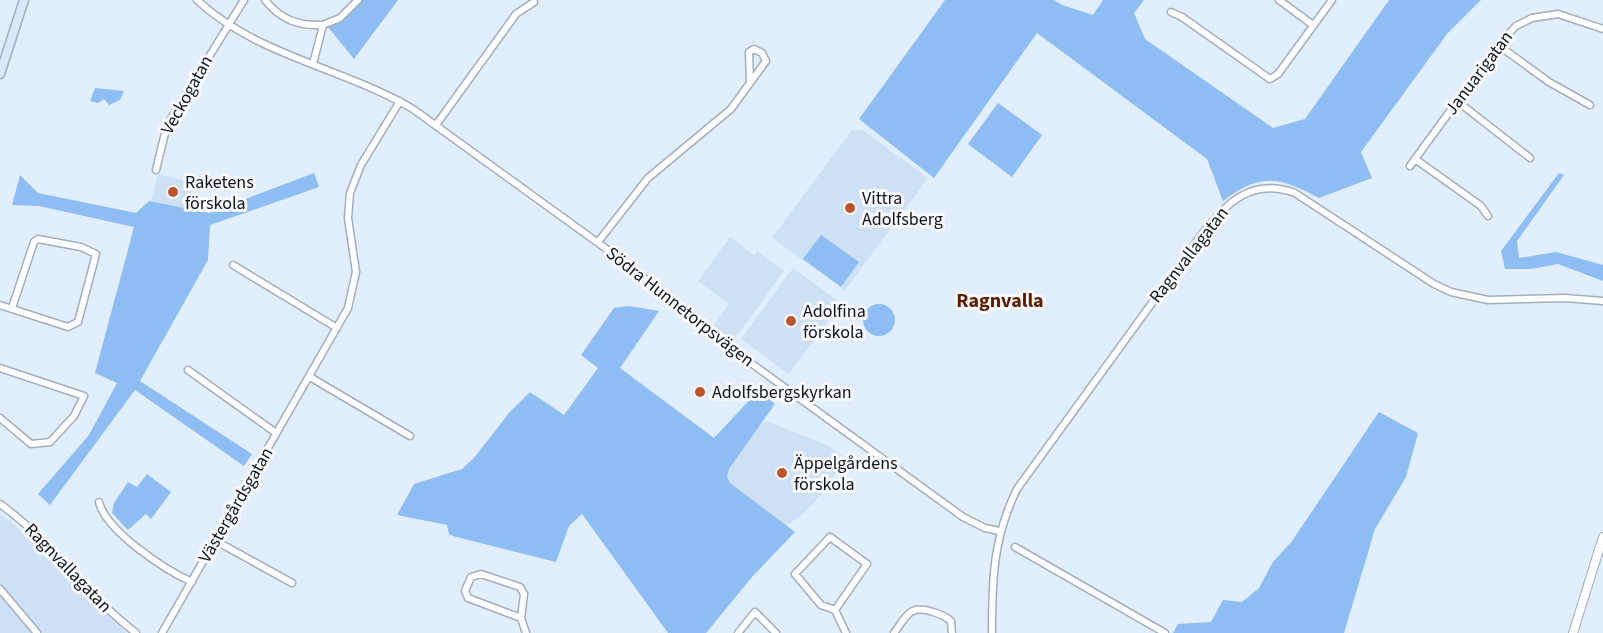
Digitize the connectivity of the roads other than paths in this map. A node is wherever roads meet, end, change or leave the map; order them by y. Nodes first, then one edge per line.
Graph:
1 (24, 0) edge
2 (197, 0) edge
3 (244, 0) edge
4 (265, 0) edge
5 (358, 0) edge
6 (1278, 0) edge
7 (1332, 0) edge
8 (534, 2) dead end
9 (1171, 12) dead end
10 (229, 25) junction
11 (323, 25) junction
12 (1313, 25) junction
13 (1603, 28) edge
14 (1498, 45) junction
15 (313, 63) junction
16 (0, 74) edge
17 (750, 83) junction
18 (400, 101) junction
19 (1457, 101) junction
20 (1590, 105) dead end
21 (436, 125) junction
22 (1530, 158) dead end
23 (1415, 159) junction
24 (1410, 166) dead end
25 (156, 170) dead end
26 (1488, 216) dead end
27 (598, 242) junction
28 (233, 265) dead end
29 (1603, 301) edge
30 (0, 305) edge
31 (12, 308) junction
32 (337, 328) junction
33 (0, 368) edge
34 (188, 370) dead end
35 (310, 377) junction
36 (0, 418) edge
37 (276, 434) junction
38 (410, 436) dead end
39 (99, 502) dead end
40 (0, 504) edge
41 (999, 531) junction
42 (1603, 537) edge
43 (216, 541) junction
44 (1015, 547) dead end
45 (192, 582) junction
46 (292, 583) dead end
47 (0, 589) edge
48 (835, 610) junction
49 (521, 618) junction
50 (37, 633) edge
51 (136, 633) edge
52 (162, 633) edge
53 (526, 633) edge
54 (738, 633) edge
55 (776, 633) edge
56 (846, 633) edge
57 (894, 633) edge
58 (952, 633) edge
59 (992, 633) edge
60 (1165, 633) edge
61 (1573, 633) edge

1 - 16 main road
2 - 10 street, Södra Hunnetorpsvägen
3 - 10 street
4 - 11 street
5 - 11 street
6 - 12 street
7 - 12 street
8 - 21 street
9 - 12 street
10 - 15 street, Södra Hunnetorpsvägen
10 - 25 street, Veckogatan
11 - 15 street
13 - 14 street, Januarigatan
14 - 19 street, Januarigatan
14 - 20 street
15 - 18 street, Södra Hunnetorpsvägen
17 - 17 street, Södra Hunnetorpsvägen
17 - 27 street, Södra Hunnetorpsvägen
18 - 21 street, Södra Hunnetorpsvägen
18 - 32 street, Västergårdsgatan
19 - 22 street
19 - 23 street, Januarigatan
21 - 27 street, Södra Hunnetorpsvägen
23 - 24 street, Januarigatan
23 - 26 street
27 - 41 street, Södra Hunnetorpsvägen
28 - 32 street
29 - 41 street, Ragnvallagatan
30 - 31 street
31 - 31 street
32 - 35 street, Västergårdsgatan
33 - 36 street
34 - 37 street
35 - 37 street, Västergårdsgatan
35 - 38 street
37 - 43 street, Västergårdsgatan
39 - 45 street
40 - 51 street, Ragnvallagatan
41 - 59 street, Ragnvallagatan
42 - 61 street
43 - 45 street, Västergårdsgatan
43 - 46 street
44 - 60 street
45 - 52 street, Västergårdsgatan
47 - 50 street
48 - 48 street
48 - 56 street
49 - 49 street
49 - 53 street
54 - 55 street
57 - 58 street

